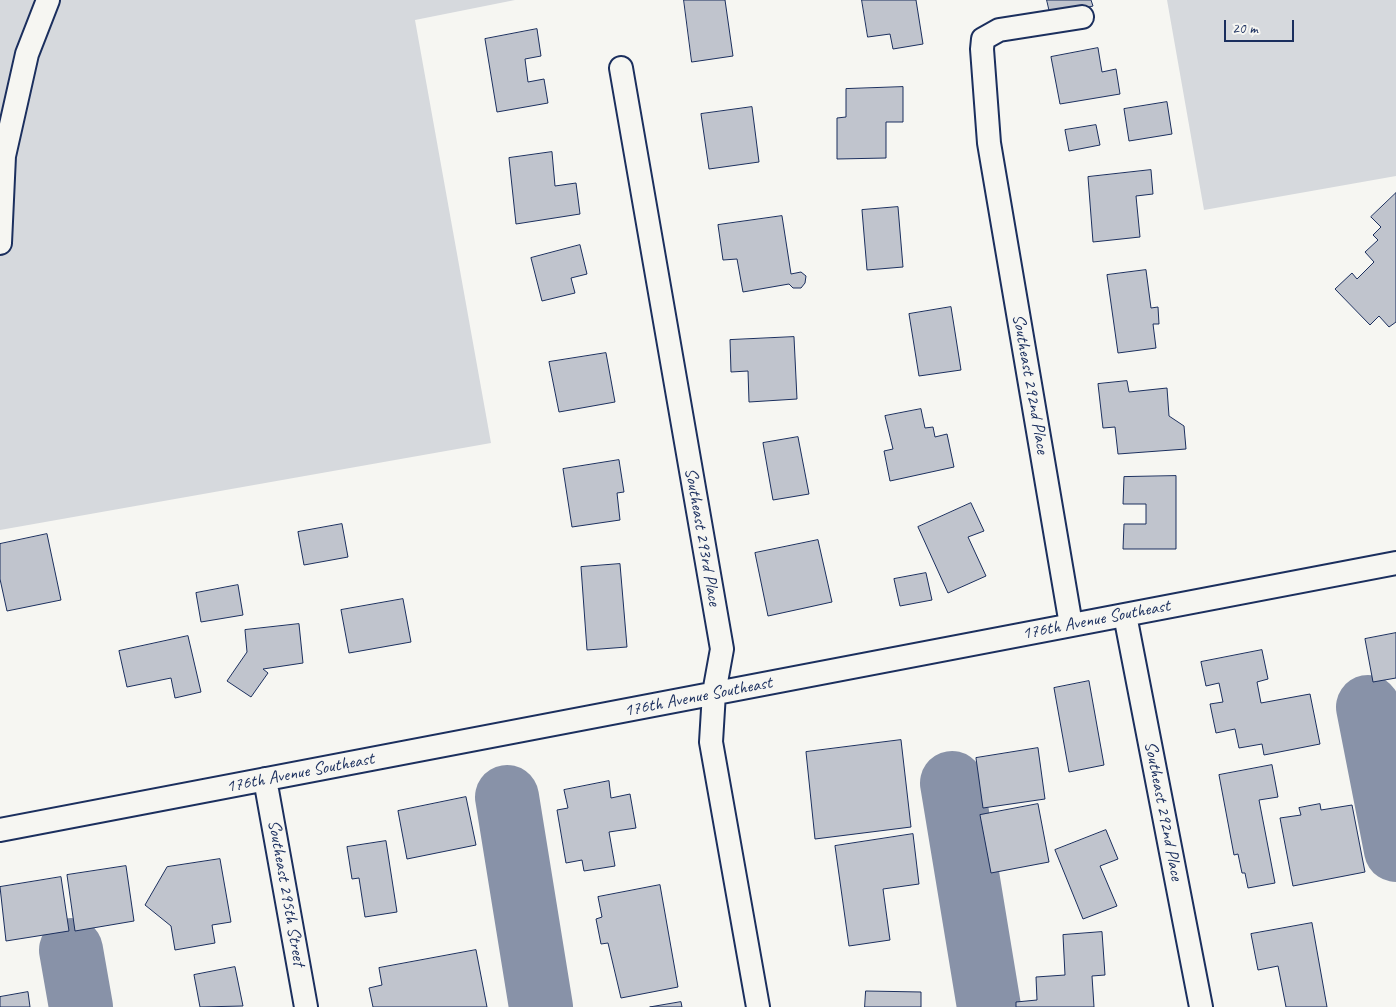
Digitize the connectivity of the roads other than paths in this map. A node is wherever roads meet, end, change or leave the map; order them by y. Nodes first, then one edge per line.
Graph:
1 (48, 0) edge
2 (1082, 17) dead end
3 (621, 68) dead end
4 (0, 243) edge
5 (1396, 563) edge
6 (1125, 615) junction
7 (1071, 625) junction
8 (714, 693) junction
9 (265, 779) junction
10 (0, 829) edge
11 (306, 1007) edge
12 (758, 1007) edge
13 (1201, 1007) edge

1 - 4 street
2 - 7 street, Southeast 292nd Place
3 - 8 street, Southeast 293rd Place
5 - 6 street, 176th Avenue Southeast
6 - 7 street, 176th Avenue Southeast
6 - 13 street, Southeast 292nd Place
7 - 8 street, 176th Avenue Southeast
8 - 9 street, 176th Avenue Southeast
8 - 12 street, Southeast 293rd Place
9 - 10 street, 176th Avenue Southeast
9 - 11 street, Southeast 295th Street

